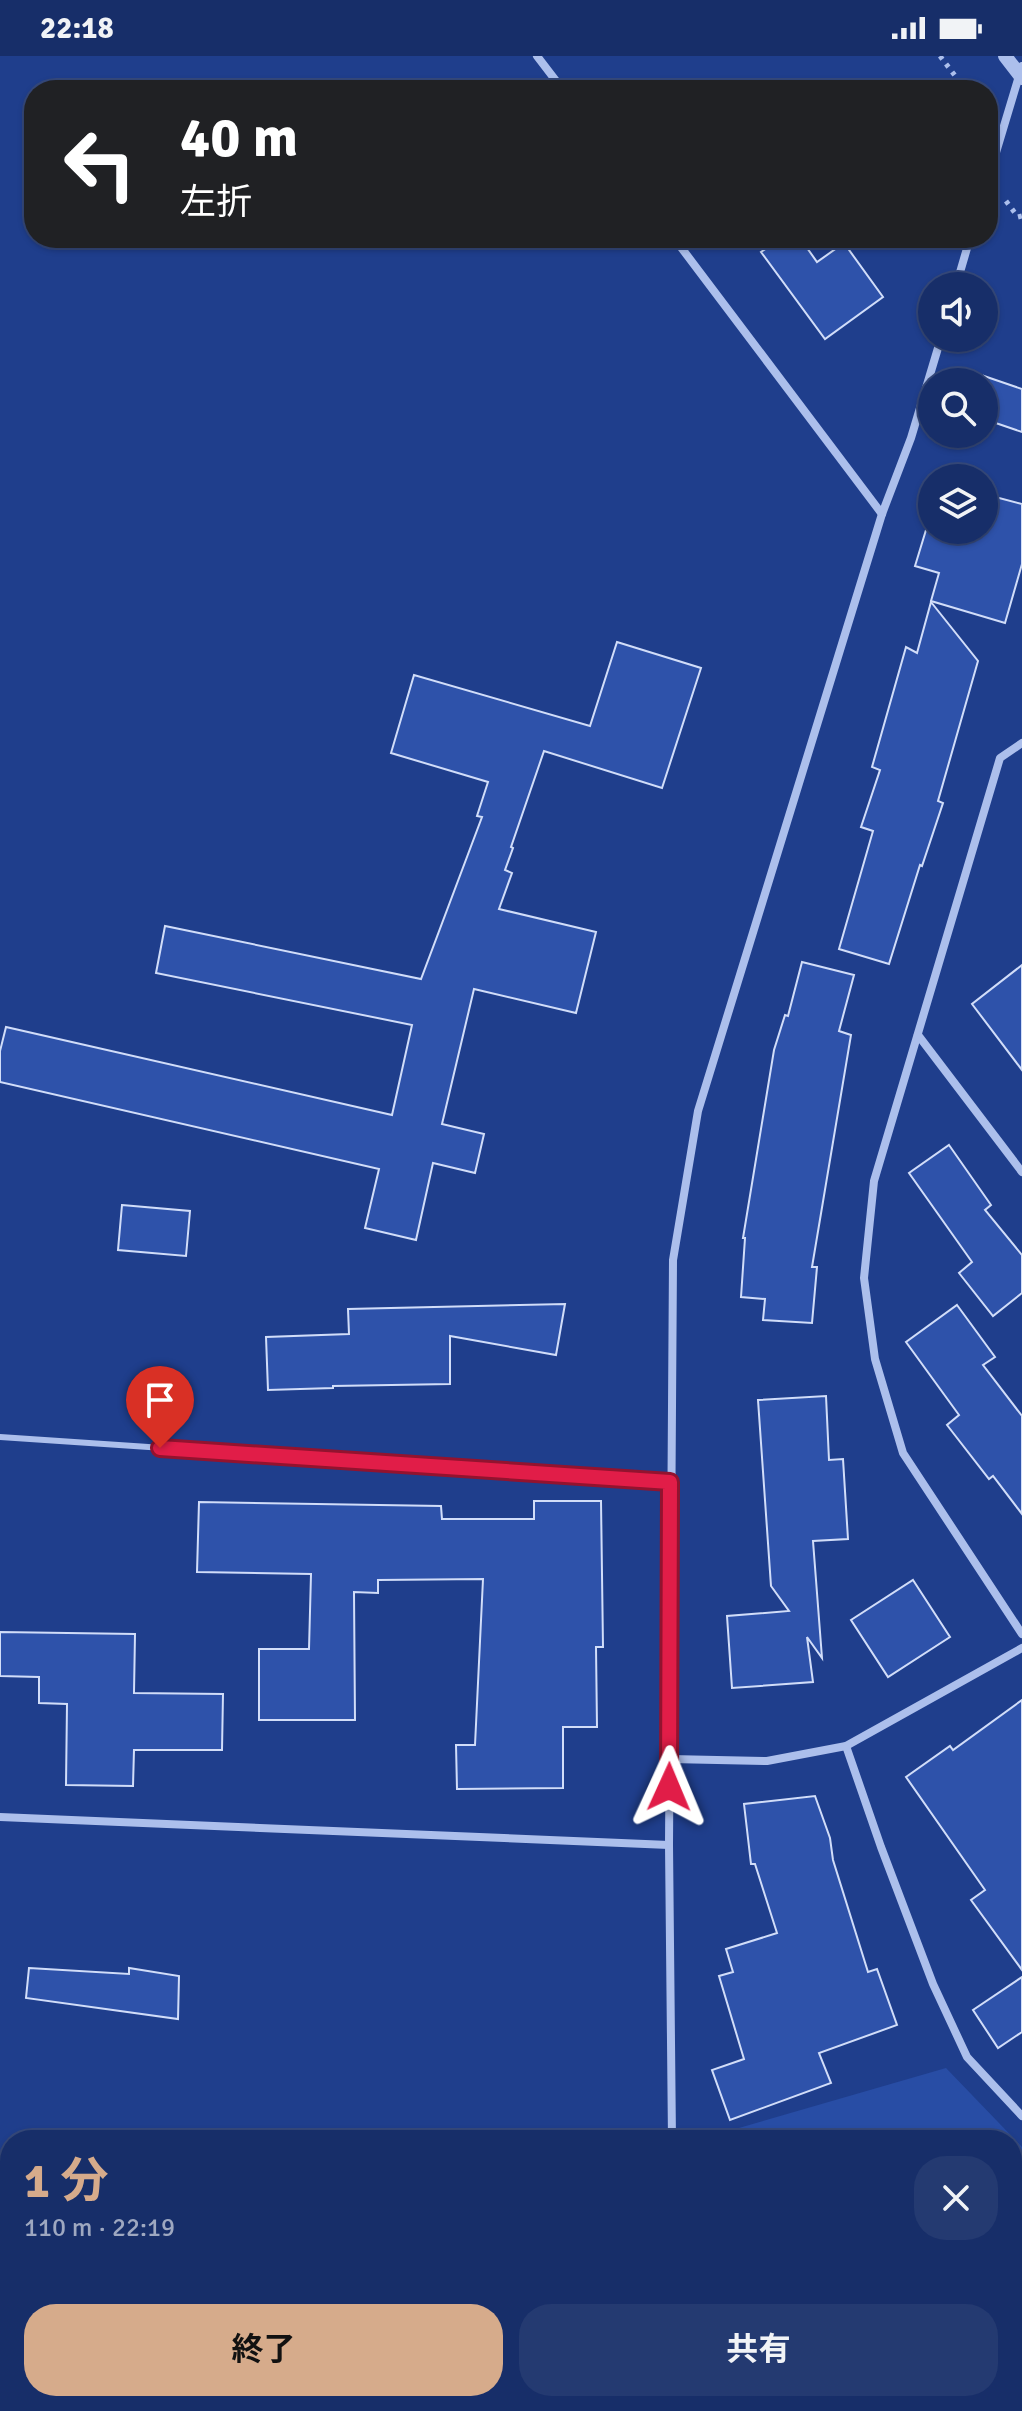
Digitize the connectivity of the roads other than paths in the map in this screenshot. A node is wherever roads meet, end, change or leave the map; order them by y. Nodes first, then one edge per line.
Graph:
1 (537, 56) edge
2 (1005, 56) edge
3 (1021, 73) edge
4 (555, 80) edge
5 (998, 147) edge
6 (682, 248) edge
7 (967, 248) edge
8 (960, 272) edge
9 (937, 352) edge
10 (882, 514) junction
11 (1022, 743) edge
12 (918, 1035) junction
13 (1022, 1172) edge
14 (0, 1437) edge
15 (670, 1482) junction
16 (1022, 1634) edge
17 (1022, 1648) edge
18 (846, 1746) junction
19 (670, 1759) junction
20 (0, 1817) edge
21 (669, 1845) junction
22 (1022, 2116) edge
23 (672, 2130) edge

1 - 4 street
2 - 3 street
3 - 5 street
6 - 10 street
7 - 8 street
9 - 10 street
10 - 15 street
11 - 12 street
12 - 13 street
12 - 16 street
14 - 15 lane
15 - 19 street
17 - 18 street
18 - 19 street
18 - 22 street
19 - 21 street
20 - 21 street
21 - 23 street

